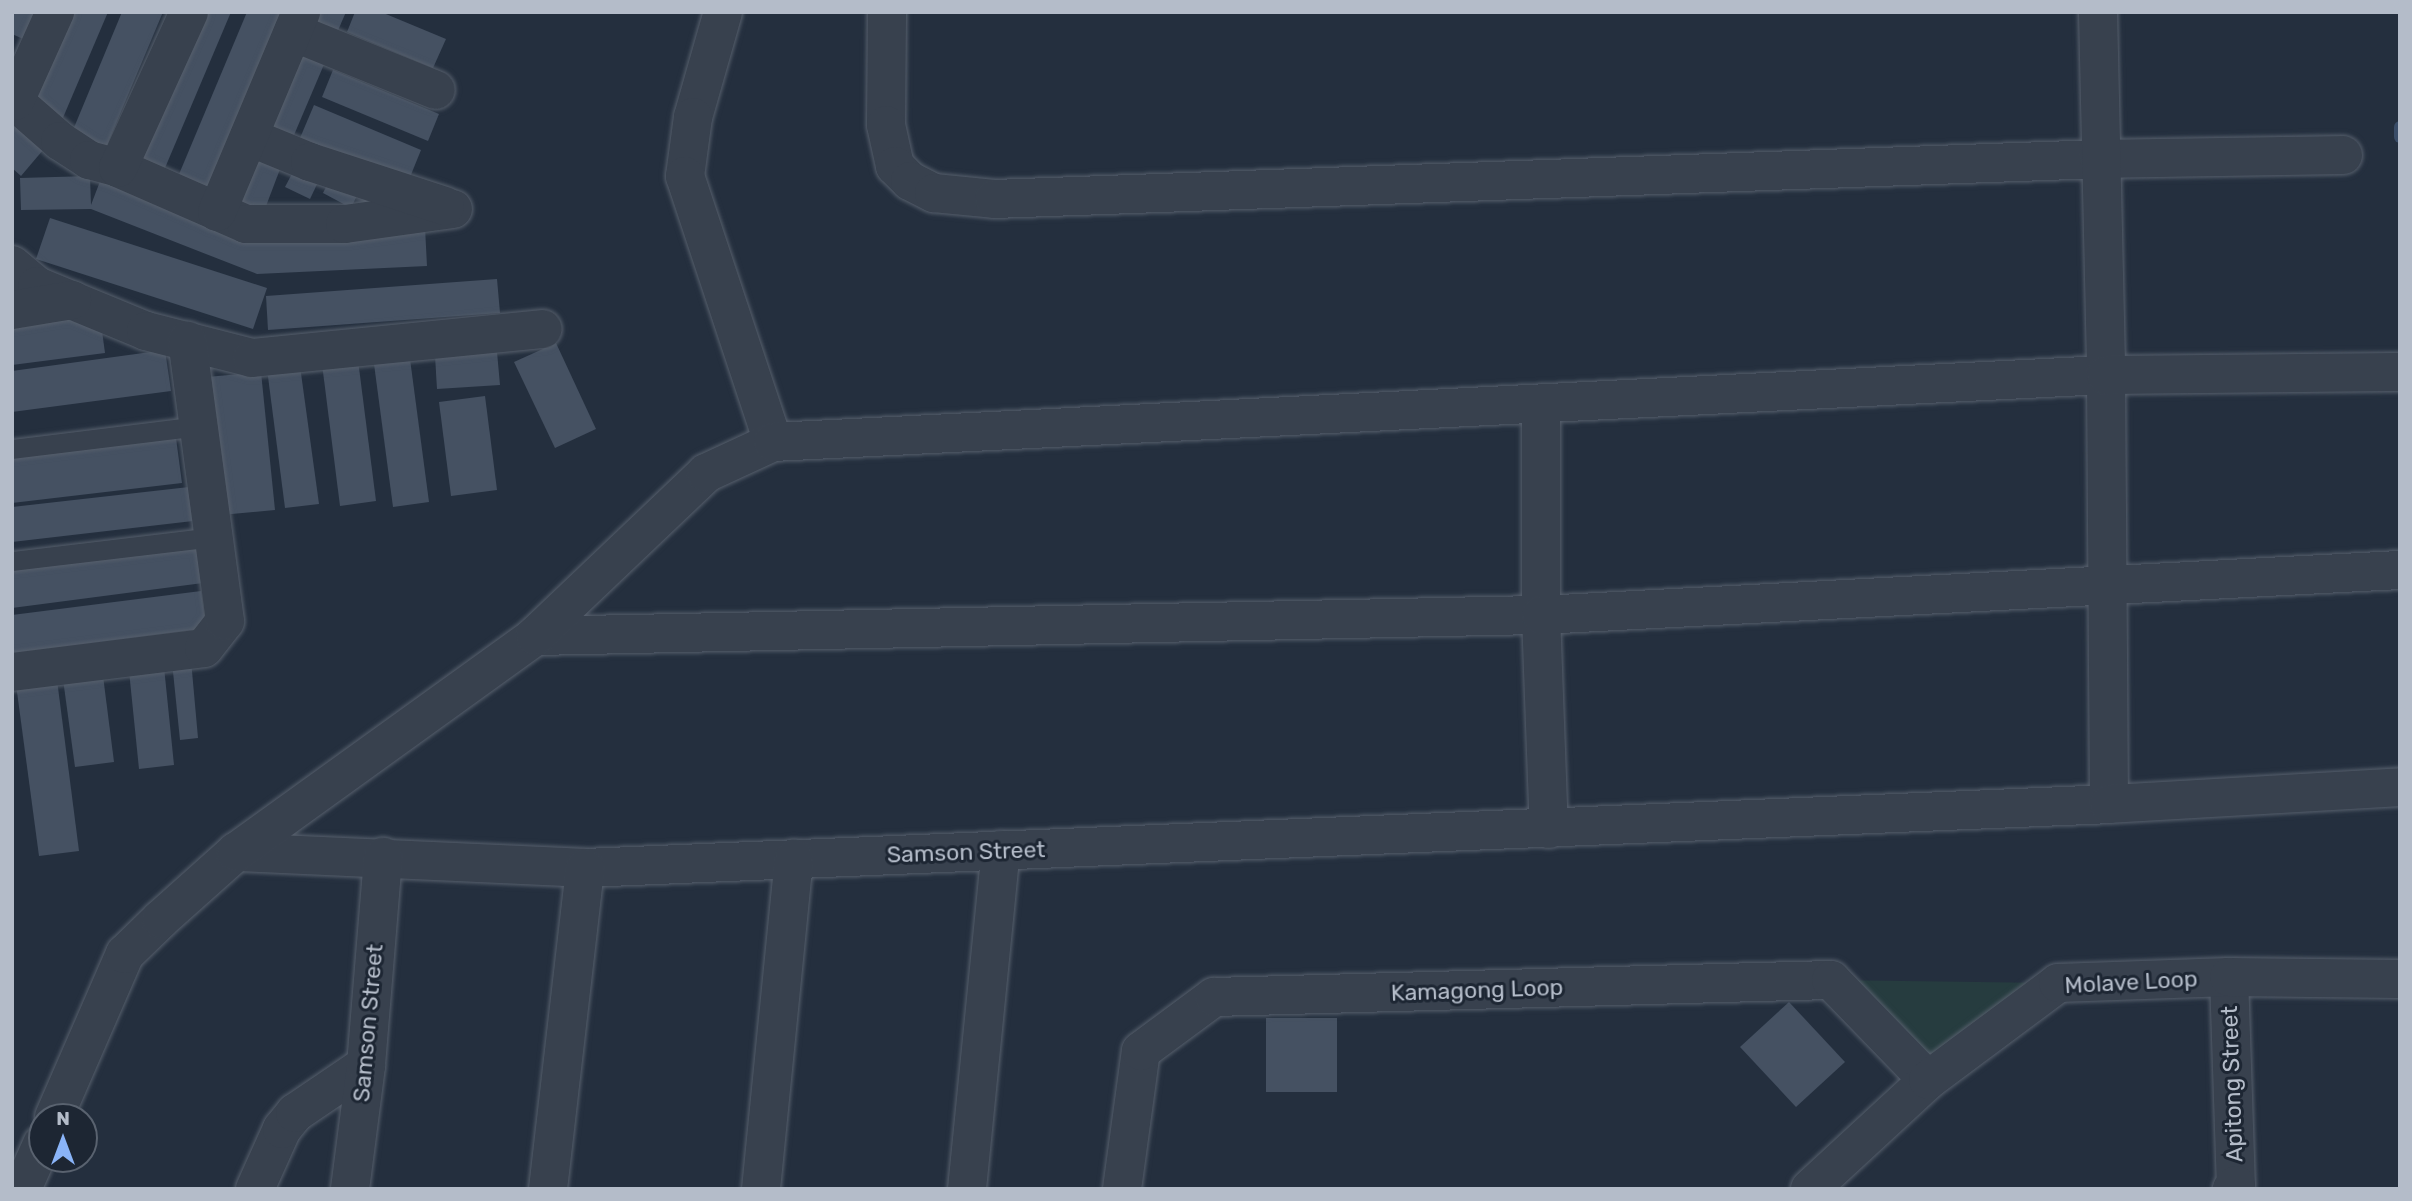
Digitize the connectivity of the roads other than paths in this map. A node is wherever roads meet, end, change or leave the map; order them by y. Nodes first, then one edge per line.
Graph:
1 (55, 12) edge
2 (189, 12) edge
3 (723, 12) edge
4 (887, 12) edge
5 (2098, 12) edge
6 (297, 22) edge
7 (436, 90) dead end
8 (14, 100) edge
9 (249, 137) junction
10 (2343, 155) dead end
11 (2099, 159) junction
12 (118, 168) junction
13 (218, 212) junction
14 (12, 265) edge
15 (72, 300) junction
16 (12, 310) edge
17 (543, 329) dead end
18 (187, 341) junction
19 (2400, 372) edge
20 (2106, 375) junction
21 (1541, 404) junction
22 (198, 426) junction
23 (773, 442) junction
24 (12, 449) edge
25 (213, 537) junction
26 (12, 561) edge
27 (2400, 570) edge
28 (2106, 585) junction
29 (1541, 615) junction
30 (535, 636) junction
31 (12, 672) edge
32 (2400, 787) edge
33 (2109, 804) junction
34 (1549, 830) junction
35 (1000, 850) junction
36 (236, 852) junction
37 (383, 857) junction
38 (794, 859) junction
39 (585, 868) junction
40 (2229, 977) junction
41 (2400, 979) edge
42 (366, 1065) junction
43 (1928, 1080) junction
44 (60, 1103) edge
45 (29, 1173) edge
46 (22, 1189) edge
47 (255, 1189) edge
48 (350, 1189) edge
49 (548, 1189) edge
50 (761, 1189) edge
51 (967, 1189) edge
52 (1122, 1189) edge
53 (1810, 1189) edge
54 (2232, 1189) edge

1 - 8 street
2 - 12 street
3 - 23 street
4 - 11 street
5 - 11 street
6 - 7 street
6 - 9 street
8 - 12 street
9 - 13 street
9 - 13 street
10 - 11 street
11 - 20 street
12 - 13 street
14 - 15 street
15 - 16 street
15 - 18 street
17 - 18 street
18 - 22 street
19 - 20 street
20 - 21 street
20 - 28 street
21 - 23 street
21 - 29 street
22 - 24 lane
22 - 25 street
23 - 30 street
25 - 26 lane
25 - 31 street
27 - 28 street
28 - 29 street
28 - 33 street
29 - 30 street
29 - 34 street
30 - 36 street
32 - 33 street, Samson Street
33 - 34 street, Samson Street
34 - 35 street, Samson Street
35 - 38 street, Samson Street
35 - 51 street
36 - 37 street, Samson Street
36 - 44 street
37 - 39 street, Samson Street
37 - 42 street, Samson Street
38 - 39 street, Samson Street
38 - 50 street
39 - 49 street
40 - 41 street, Molave Loop
40 - 43 street, Molave Loop
40 - 54 street, Apitong Street
42 - 47 street
42 - 48 street, Samson Street
43 - 52 street, Kamagong Loop
43 - 53 street, Molave Loop
45 - 46 street

